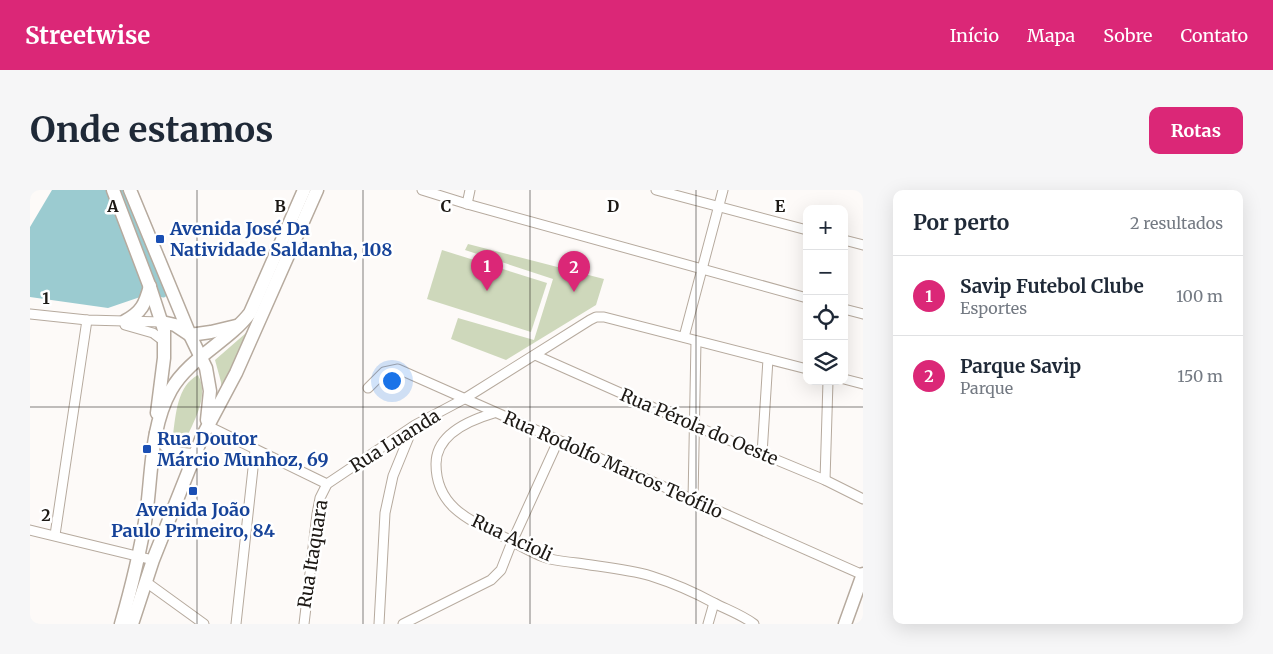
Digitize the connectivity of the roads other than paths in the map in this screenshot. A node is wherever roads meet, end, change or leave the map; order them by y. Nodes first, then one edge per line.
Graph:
1 (113, 190) edge
2 (130, 190) edge
3 (304, 190) edge
4 (317, 190) edge
5 (422, 190) edge
6 (470, 190) edge
7 (656, 190) edge
8 (723, 190) edge
9 (467, 204) junction
10 (718, 206) junction
11 (803, 229) edge
12 (848, 241) edge
13 (863, 245) edge
14 (702, 269) junction
15 (151, 288) junction
16 (803, 297) edge
17 (175, 299) junction
18 (848, 310) edge
19 (30, 314) edge
20 (863, 314) edge
21 (87, 320) junction
22 (108, 321) junction
23 (125, 321) junction
24 (162, 322) junction
25 (241, 324) junction
26 (190, 335) junction
27 (684, 338) junction
28 (696, 341) junction
29 (165, 342) junction
30 (535, 355) junction
31 (201, 358) junction
32 (768, 359) junction
33 (803, 368) edge
34 (848, 380) edge
35 (863, 384) edge
36 (828, 385) edge
37 (368, 388) dead end
38 (464, 399) junction
39 (494, 413) junction
40 (415, 424) junction
41 (695, 426) junction
42 (157, 430) junction
43 (205, 431) junction
44 (558, 441) junction
45 (255, 450) junction
46 (762, 454) junction
47 (194, 456) junction
48 (825, 480) junction
49 (327, 484) junction
50 (863, 499) edge
51 (693, 500) junction
52 (30, 530) edge
53 (55, 535) junction
54 (512, 542) junction
55 (138, 555) junction
56 (153, 560) junction
57 (863, 574) edge
58 (146, 582) junction
59 (714, 603) junction
60 (121, 624) edge
61 (132, 624) edge
62 (204, 624) edge
63 (236, 624) edge
64 (304, 624) edge
65 (379, 624) edge
66 (403, 624) edge
67 (708, 624) edge
68 (754, 624) edge
69 (845, 624) edge

1 - 15 main road
2 - 17 main road
3 - 25 main road
4 - 43 main road
5 - 9 street
6 - 9 street
7 - 10 street
8 - 10 street
9 - 14 street
10 - 11 street
10 - 14 street
12 - 13 street
14 - 16 street
14 - 27 street
15 - 17 main road
15 - 23 main road
15 - 24 main road
17 - 26 main road
18 - 20 street
19 - 21 street
21 - 22 street
21 - 53 street
22 - 23 street
22 - 29 street
23 - 24 street
24 - 26 main road
24 - 29 main road
25 - 26 main road
25 - 31 main road
26 - 31 main road
27 - 28 street, Rua Luanda
27 - 30 street, Rua Luanda
28 - 32 street, Rua Luanda
28 - 41 street
29 - 42 main road
30 - 38 street, Rua Luanda
30 - 41 street, Rua Pérola do Oeste
31 - 42 main road
31 - 43 main road
32 - 33 street, Rua Luanda
32 - 46 street
34 - 35 street
36 - 48 street
37 - 38 street, Rua Rodolfo Marcos Teófilo
38 - 39 street, Rua Rodolfo Marcos Teófilo
38 - 40 street, Rua Luanda
39 - 44 street, Rua Rodolfo Marcos Teófilo
39 - 54 street, Rua Acioli
40 - 49 street, Rua Luanda
40 - 65 street
41 - 46 street, Rua Pérola do Oeste
41 - 51 street
42 - 47 main road
42 - 55 main road
43 - 45 street
43 - 47 main road
44 - 51 street, Rua Rodolfo Marcos Teófilo
44 - 54 street
45 - 49 street
45 - 63 street
46 - 48 street, Rua Pérola do Oeste
47 - 56 main road
48 - 50 street, Rua Pérola do Oeste
49 - 64 street, Rua Itaquara
51 - 57 street, Rua Rodolfo Marcos Teófilo
52 - 53 street
53 - 55 street
54 - 59 street, Rua Acioli
54 - 66 street
55 - 56 street
55 - 60 main road
56 - 58 main road
57 - 69 main road
58 - 61 main road
58 - 62 street
59 - 67 street
59 - 68 street, Rua Acioli

